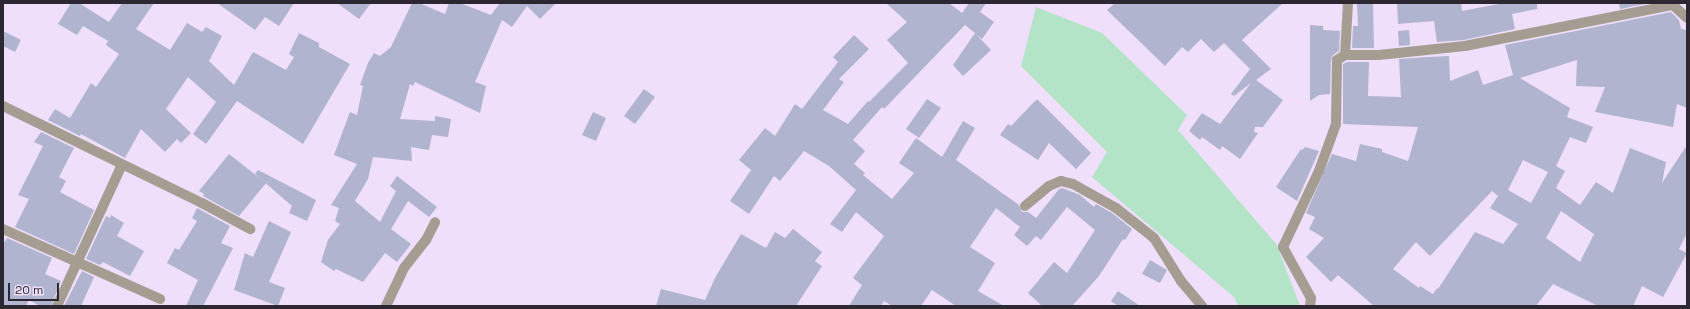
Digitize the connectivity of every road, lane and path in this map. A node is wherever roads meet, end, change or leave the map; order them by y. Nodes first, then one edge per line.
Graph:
1 (1348, 3) edge
2 (1687, 18) edge
3 (1345, 55) junction
4 (3, 106) edge
5 (122, 165) junction
6 (1025, 206) dead end
7 (435, 222) dead end
8 (3, 229) edge
9 (250, 229) dead end
10 (78, 263) junction
11 (160, 299) dead end
12 (57, 306) edge
13 (386, 306) edge
14 (1202, 306) edge
15 (1310, 306) edge

1 - 3 street
2 - 3 street
3 - 15 street
4 - 5 street
5 - 9 street
5 - 10 street
6 - 14 street
7 - 13 street
8 - 10 street
10 - 11 street
10 - 12 street

